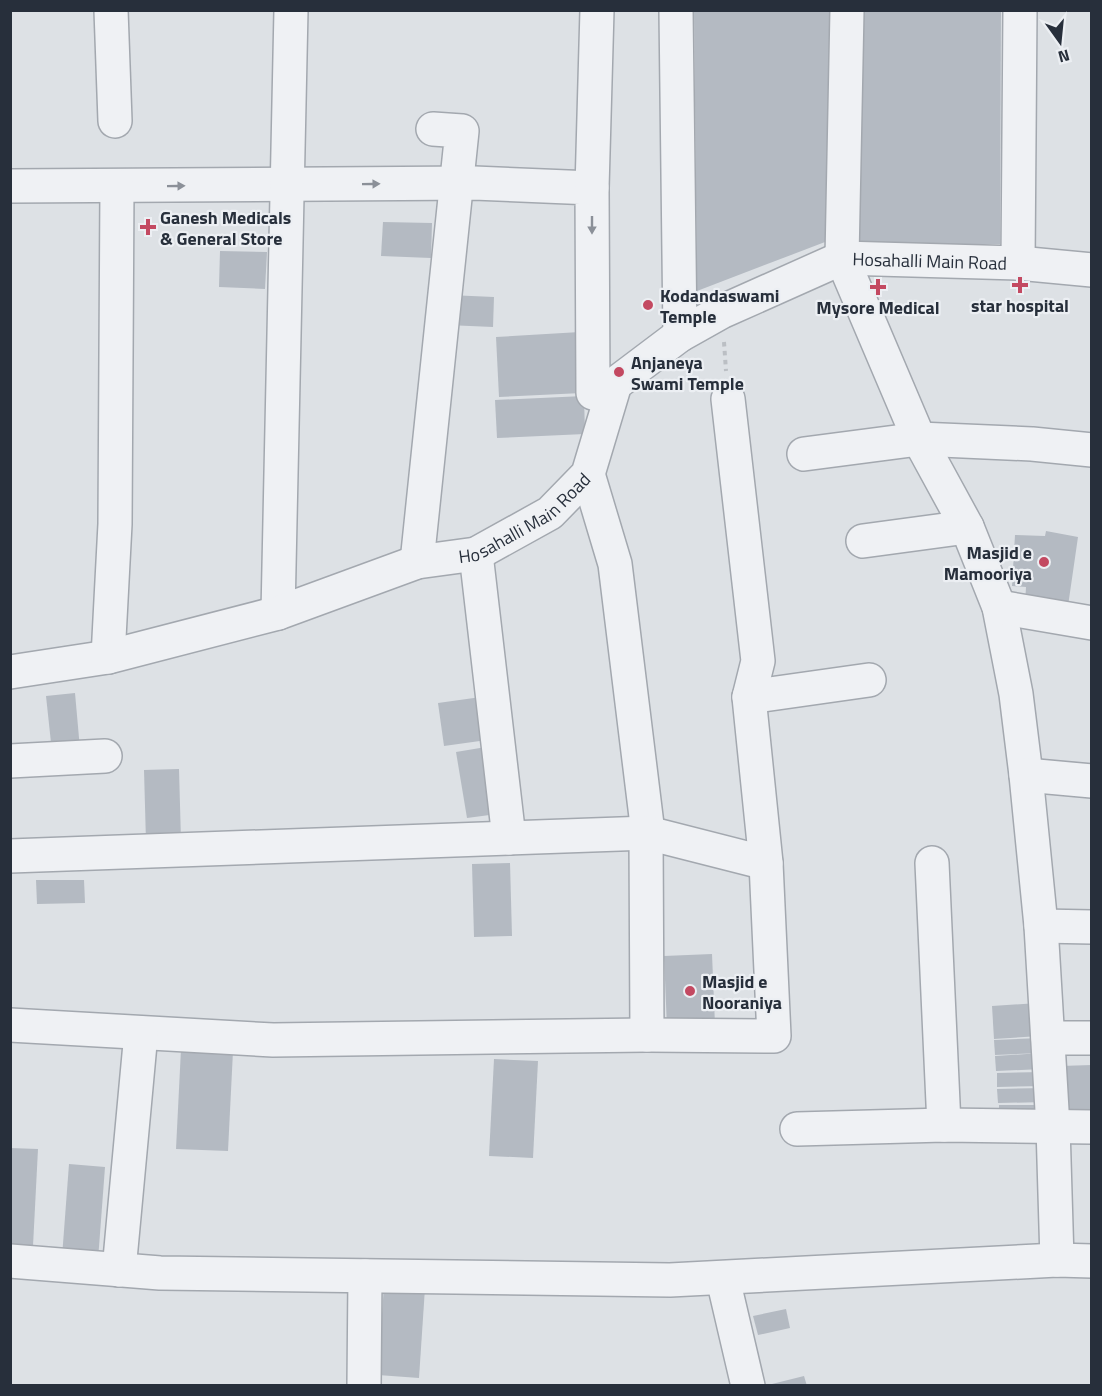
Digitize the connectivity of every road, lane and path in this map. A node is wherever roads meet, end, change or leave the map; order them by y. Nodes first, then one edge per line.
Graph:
1 (111, 10) edge
2 (291, 10) edge
3 (597, 10) edge
4 (676, 10) edge
5 (847, 10) edge
6 (1020, 10) edge
7 (115, 121) dead end
8 (433, 129) dead end
9 (456, 183) junction
10 (287, 185) junction
11 (10, 186) edge
12 (117, 186) junction
13 (592, 188) junction
14 (842, 258) junction
15 (1018, 263) junction
16 (1092, 270) edge
17 (721, 312) junction
18 (680, 335) junction
19 (615, 384) junction
20 (729, 399) joint
21 (920, 439) junction
22 (1092, 450) edge
23 (804, 454) dead end
24 (588, 474) junction
25 (967, 527) junction
26 (863, 541) dead end
27 (476, 554) junction
28 (417, 562) junction
29 (999, 607) junction
30 (278, 613) junction
31 (1092, 623) edge
32 (108, 657) junction
33 (10, 672) edge
34 (869, 680) dead end
35 (749, 697) junction
36 (105, 756) dead end
37 (10, 761) edge
38 (1026, 775) junction
39 (1092, 781) edge
40 (648, 833) junction
41 (509, 838) junction
42 (10, 856) edge
43 (766, 863) junction
44 (932, 863) dead end
45 (1041, 926) junction
46 (1092, 927) edge
47 (10, 1025) edge
48 (141, 1033) junction
49 (647, 1035) junction
50 (1048, 1038) junction
51 (1092, 1038) edge
52 (944, 1125) junction
53 (1053, 1127) junction
54 (1092, 1127) edge
55 (797, 1129) dead end
56 (1057, 1260) junction
57 (10, 1261) edge
58 (1092, 1261) edge
59 (119, 1270) junction
60 (365, 1276) junction
61 (723, 1279) junction
62 (364, 1386) edge
63 (748, 1386) edge

1 - 7 street
2 - 10 street
3 - 13 street
4 - 18 street
5 - 14 street
6 - 15 street
8 - 9 street
10 -> 9 street
9 - 13 street
9 - 28 street
12 -> 10 street
10 - 30 street
11 - 12 street
12 - 32 street
13 -> 19 street
14 - 15 street, Hosahalli Main Road
14 - 17 street, Hosahalli Main Road
14 - 21 street
15 - 16 street, Hosahalli Main Road
17 - 18 street, Hosahalli Main Road
17 - 20 path
18 - 19 street, Hosahalli Main Road
19 - 24 street, Hosahalli Main Road
20 - 35 street
21 - 22 street
21 - 23 street
21 - 25 street
24 - 27 street, Hosahalli Main Road
24 - 40 street
25 - 26 street
25 - 29 street
27 - 28 street, Hosahalli Main Road
27 - 41 street
28 - 30 street, Hosahalli Main Road
29 - 31 street
29 - 38 street
30 - 32 street, Hosahalli Main Road
32 - 33 street, Hosahalli Main Road
34 - 35 street
35 - 43 street
36 - 37 street
38 - 39 street
38 - 45 street
40 - 41 street
40 - 43 street
40 - 49 street
41 - 42 street
43 - 49 street
44 - 52 street
45 - 46 street
45 - 50 street
47 - 48 street
48 - 49 street
48 - 59 street
50 - 51 street
50 - 53 street
52 - 53 street
52 - 55 street
53 - 54 street
53 - 56 street
56 - 58 street
56 - 61 street
57 - 59 street
59 - 60 street
60 - 61 street
60 - 62 street
61 - 63 street

